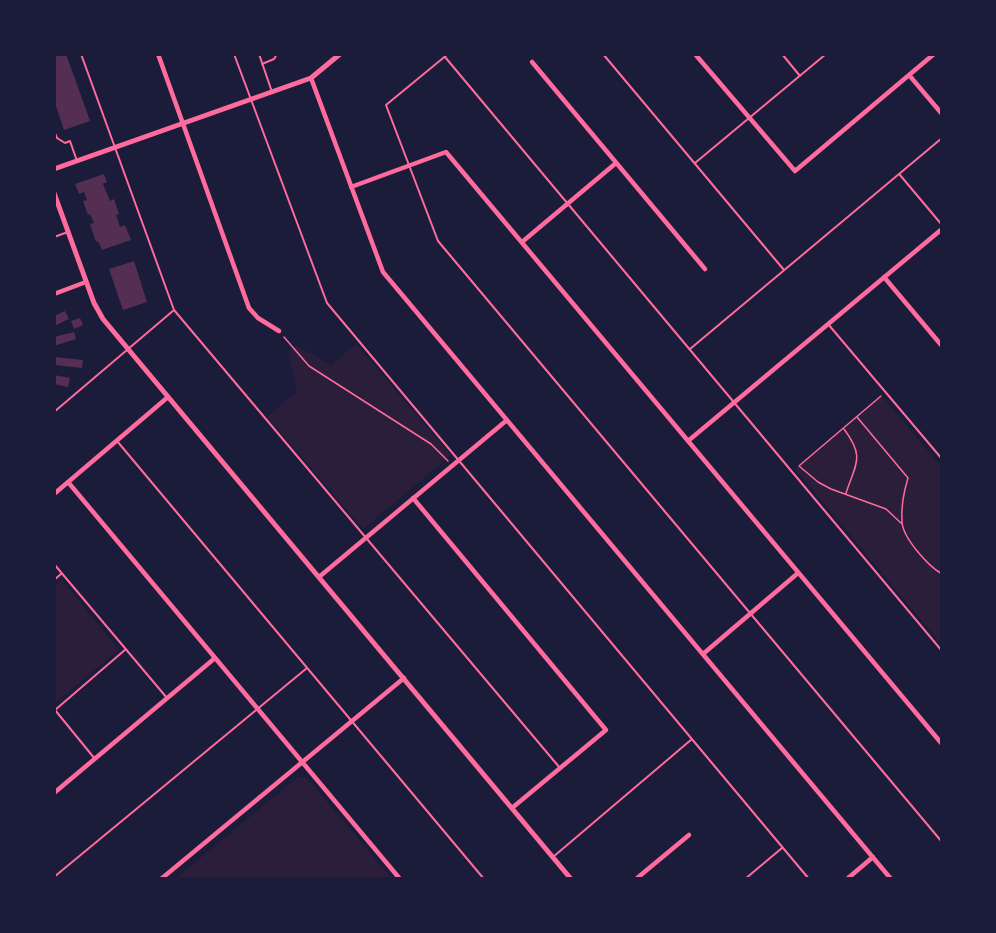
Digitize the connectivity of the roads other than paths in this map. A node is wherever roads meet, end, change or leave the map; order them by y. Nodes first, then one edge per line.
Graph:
1 (81, 54) edge
2 (158, 54) edge
3 (234, 54) edge
4 (259, 54) edge
5 (277, 54) edge
6 (340, 54) edge
7 (603, 54) edge
8 (695, 54) edge
9 (782, 54) edge
10 (826, 54) edge
11 (934, 54) edge
12 (446, 55) edge
13 (532, 62) dead end
14 (262, 64) junction
15 (909, 75) junction
16 (800, 76) junction
17 (311, 78) junction
18 (273, 92) junction
19 (250, 99) junction
20 (942, 114) edge
21 (749, 118) junction
22 (183, 123) junction
23 (54, 131) edge
24 (942, 138) edge
25 (115, 148) junction
26 (77, 161) junction
27 (695, 163) junction
28 (616, 164) junction
29 (409, 165) junction
30 (54, 169) edge
31 (899, 174) junction
32 (351, 186) junction
33 (54, 193) edge
34 (568, 204) junction
35 (942, 227) edge
36 (68, 232) junction
37 (54, 237) edge
38 (522, 242) junction
39 (705, 269) dead end
40 (784, 270) junction
41 (884, 277) junction
42 (86, 282) junction
43 (54, 294) edge
44 (174, 310) junction
45 (828, 324) junction
46 (279, 332) road end
47 (942, 346) edge
48 (690, 349) junction
49 (128, 350) junction
50 (168, 398) junction
51 (734, 402) junction
52 (54, 412) edge
53 (507, 420) junction
54 (117, 441) junction
55 (688, 441) junction
56 (942, 459) edge
57 (459, 460) junction
58 (68, 482) junction
59 (54, 494) edge
60 (413, 498) junction
61 (367, 537) junction
62 (54, 564) edge
63 (62, 573) junction
64 (798, 573) junction
65 (319, 577) junction
66 (54, 580) edge
67 (751, 614) junction
68 (126, 650) junction
69 (942, 651) edge
70 (703, 654) junction
71 (215, 658) junction
72 (307, 668) junction
73 (404, 678) junction
74 (167, 698) junction
75 (258, 709) junction
76 (54, 710) edge
77 (352, 721) junction
78 (692, 740) junction
79 (942, 744) edge
80 (95, 759) junction
81 (303, 762) junction
82 (560, 768) junction
83 (54, 793) edge
84 (512, 808) junction
85 (689, 835) dead end
86 (942, 842) edge
87 (783, 847) junction
88 (553, 857) junction
89 (873, 858) junction
90 (54, 877) edge
91 (161, 879) edge
92 (400, 879) edge
93 (484, 879) edge
94 (571, 879) edge
95 (636, 879) edge
96 (745, 879) edge
97 (809, 879) edge
98 (847, 879) edge
99 (891, 879) edge

1 - 25 lane
2 - 22 street
3 - 19 lane
4 - 14 lane
5 - 14 lane
6 - 17 street
7 - 27 lane
8 - 21 street
9 - 16 lane
10 - 16 lane
11 - 15 street
12 - 29 lane
12 - 34 lane
13 - 28 street
14 - 18 lane
15 - 20 street
15 - 21 street
16 - 21 lane
17 - 18 street
17 - 32 street
18 - 19 street
19 - 22 street
19 - 57 lane
21 - 27 lane
22 - 25 street
22 - 46 street
23 - 26 lane
24 - 31 lane
25 - 26 street
25 - 44 lane
26 - 30 street
27 - 40 lane
28 - 34 street
28 - 39 street
29 - 32 street
29 - 38 street
29 - 67 lane
31 - 35 lane
31 - 40 lane
32 - 53 street
33 - 36 street
34 - 38 street
34 - 48 lane
35 - 41 street
36 - 37 lane
36 - 42 street
38 - 55 street
40 - 48 lane
41 - 45 street
41 - 47 street
42 - 43 street
42 - 49 street
44 - 49 lane
44 - 61 lane
45 - 51 street
45 - 56 lane
48 - 51 lane
49 - 50 street
49 - 52 lane
50 - 54 street
50 - 65 street
51 - 55 street
51 - 69 lane
53 - 57 street
53 - 70 street
54 - 58 street
54 - 72 lane
55 - 64 street
57 - 60 street
57 - 78 lane
58 - 59 street
58 - 71 street
60 - 61 street
60 - 82 street
61 - 65 street
61 - 82 lane
62 - 63 lane
63 - 66 lane
63 - 68 lane
64 - 67 street
64 - 79 street
65 - 73 street
67 - 70 street
67 - 86 lane
68 - 74 lane
68 - 76 lane
70 - 89 street
71 - 74 street
71 - 75 street
72 - 75 lane
72 - 77 lane
73 - 77 street
73 - 84 street
74 - 80 street
75 - 81 street
75 - 90 lane
76 - 80 lane
77 - 81 street
77 - 93 lane
78 - 87 lane
78 - 88 lane
80 - 83 street
81 - 91 street
81 - 92 street
82 - 84 street
84 - 88 street
85 - 95 street
87 - 96 lane
87 - 97 lane
88 - 94 street
89 - 98 street
89 - 99 street

